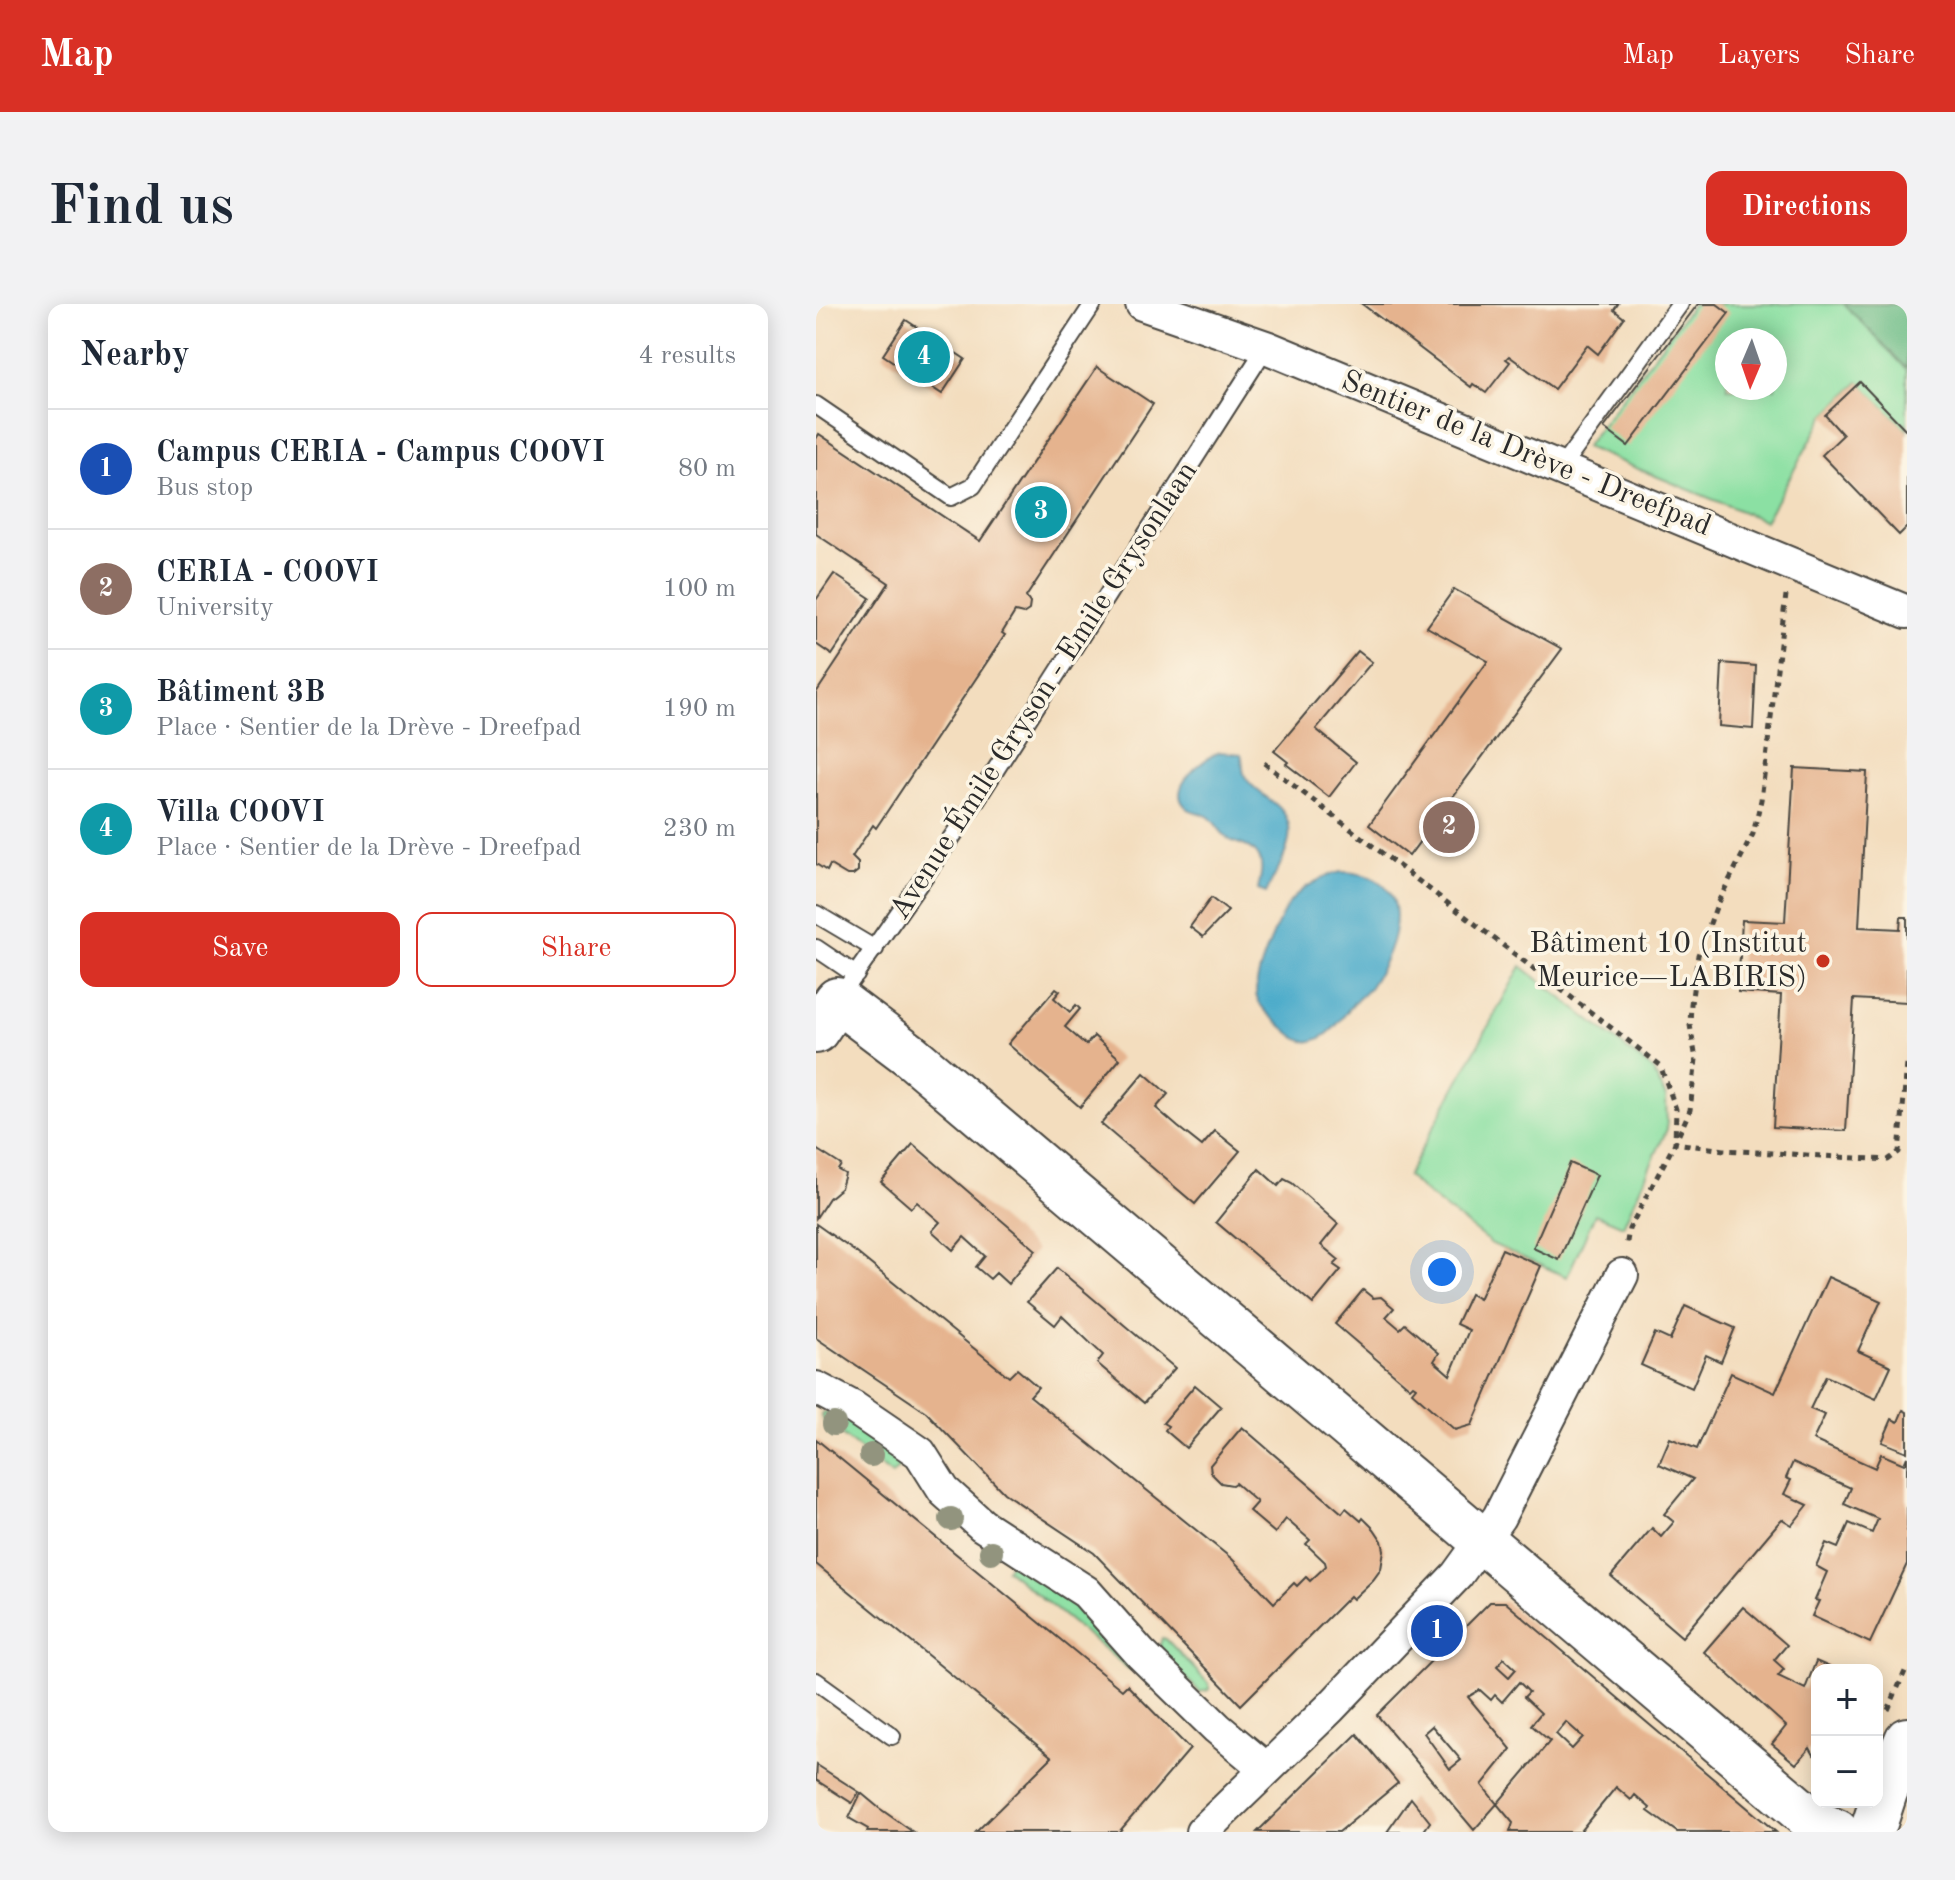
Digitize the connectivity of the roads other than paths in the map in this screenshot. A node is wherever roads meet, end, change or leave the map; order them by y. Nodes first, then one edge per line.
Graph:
1 (1093, 304) edge
2 (1142, 304) edge
3 (1680, 304) edge
4 (1266, 347) junction
5 (816, 405) edge
6 (1561, 468) junction
7 (1907, 612) edge
8 (816, 914) edge
9 (816, 948) edge
10 (875, 949) junction
11 (836, 1002) edge
12 (1622, 1275) dead end
13 (816, 1388) edge
14 (1482, 1541) junction
15 (816, 1681) edge
16 (1895, 1730) edge
17 (892, 1736) dead end
18 (1266, 1769) junction
19 (1907, 1812) edge
20 (1202, 1832) edge
21 (1837, 1832) edge
22 (1872, 1832) edge
23 (1884, 1832) edge

1 - 5 lane
2 - 4 street, Sentier de la Drève - Dreefpad
3 - 6 lane
4 - 6 street, Sentier de la Drève - Dreefpad
4 - 10 lane, Avenue Émile Gryson - Emile Grysonlaan
6 - 7 street, Sentier de la Drève - Dreefpad
8 - 10 lane
9 - 11 lane
10 - 11 lane, Avenue Émile Gryson - Emile Grysonlaan
11 - 14 street
12 - 14 street
13 - 18 street
14 - 18 street
14 - 21 street
15 - 17 lane
16 - 22 street
18 - 20 street
19 - 23 street

